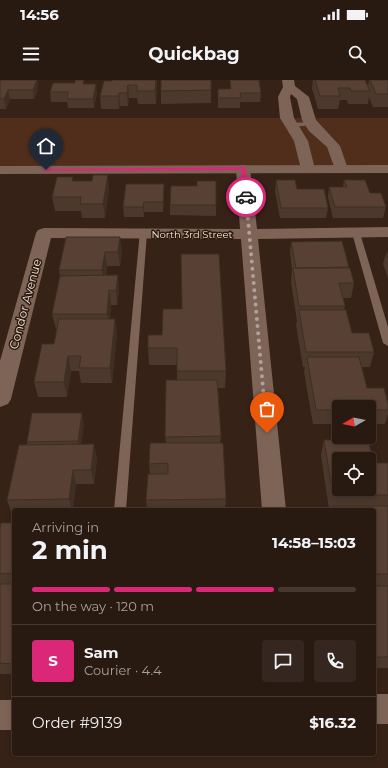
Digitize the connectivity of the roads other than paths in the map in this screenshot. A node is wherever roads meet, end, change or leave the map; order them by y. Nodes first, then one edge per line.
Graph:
1 (289, 83) edge
2 (311, 124) junction
3 (291, 125) junction
4 (243, 169) junction
5 (308, 169) junction
6 (341, 169) junction
7 (388, 169) edge
8 (0, 170) edge
9 (356, 232) junction
10 (388, 232) edge
11 (44, 233) joint
12 (143, 233) junction
13 (249, 234) junction
14 (388, 343) edge
15 (0, 399) edge
16 (120, 508) edge
17 (274, 508) edge
18 (376, 709) edge
19 (388, 709) edge
20 (0, 715) edge
21 (12, 715) edge

1 - 2 street
1 - 3 street
2 - 3 lane
2 - 6 street
3 - 5 street
4 - 5 street
4 - 8 street
4 - 13 street
5 - 6 street
6 - 7 street
9 - 10 street, North 3rd Street
9 - 13 street, North 3rd Street
9 - 14 lane
11 - 12 street, North 3rd Street
11 - 15 street, Condor Avenue
12 - 13 street, North 3rd Street
12 - 16 lane
13 - 17 street
18 - 19 street
20 - 21 street

